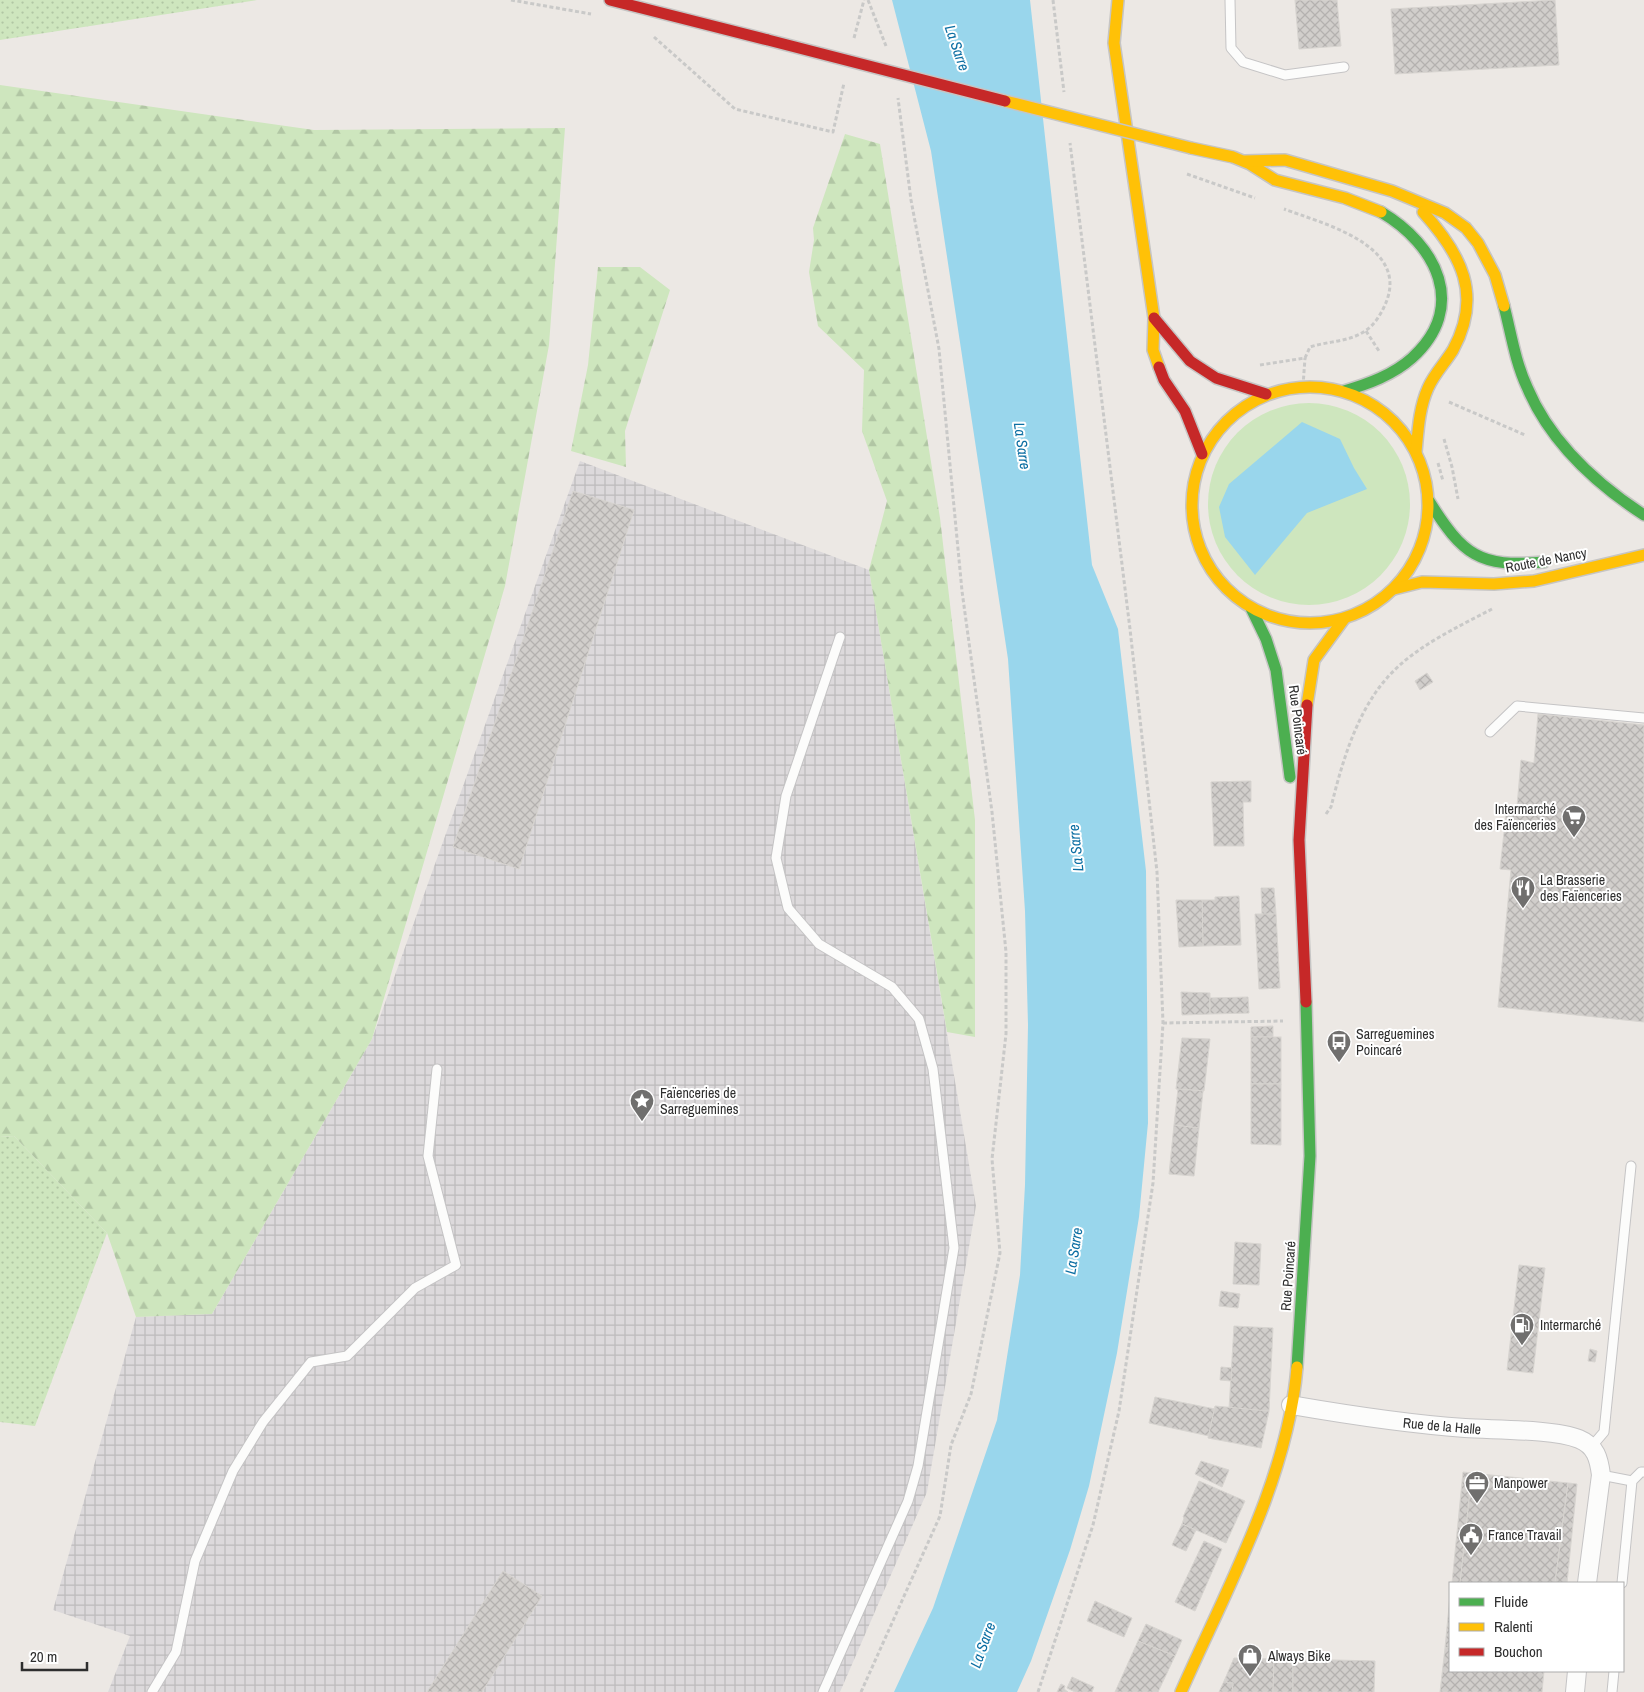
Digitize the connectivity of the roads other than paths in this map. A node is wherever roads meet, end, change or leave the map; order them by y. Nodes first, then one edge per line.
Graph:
1 (610, 0) edge
2 (1118, 0) edge
3 (1230, 0) edge
4 (1344, 67) dead end
5 (1245, 161) junction
6 (1393, 192) junction
7 (1154, 318) junction
8 (1344, 391) junction
9 (1266, 394) junction
10 (1416, 452) junction
11 (1202, 454) junction
12 (1429, 501) junction
13 (1644, 515) edge
14 (1644, 553) edge
15 (1585, 556) dead end
16 (1556, 560) dead end
17 (1394, 589) junction
18 (1251, 608) junction
19 (1344, 619) junction
20 (840, 637) dead end
21 (1644, 718) edge
22 (1490, 732) dead end
23 (1299, 840) junction
24 (437, 1070) dead end
25 (1631, 1166) dead end
26 (1292, 1405) junction
27 (1592, 1446) junction
28 (1644, 1472) edge
29 (1601, 1475) junction
30 (1632, 1481) junction
31 (1587, 1582) edge
32 (1622, 1582) edge
33 (1577, 1672) edge
34 (1614, 1672) edge
35 (152, 1692) edge
36 (823, 1692) edge
37 (1181, 1692) edge
38 (1575, 1692) edge
39 (1612, 1692) edge

1 - 5 main road, bridge
2 - 7 main road
3 - 4 lane
5 - 6 main road
5 - 8 main road
6 - 10 main road
6 - 13 main road
7 - 9 main road
7 - 11 main road
8 - 9 main road
8 - 10 main road
9 - 11 main road
10 - 12 main road
11 - 18 main road
12 - 16 main road, Route de Nancy
12 - 17 main road
14 - 15 main road, Route de Nancy
14 - 17 main road, Route de Nancy
17 - 19 main road
18 - 19 main road
18 - 23 main road, Rue Poincaré
19 - 23 main road, Rue Poincaré
20 - 36 lane
21 - 22 lane
23 - 26 main road, Rue Poincaré
24 - 35 lane
25 - 27 lane
26 - 27 street, Rue de la Halle
26 - 37 main road, Rue Poincaré
27 - 29 street
28 - 30 lane
29 - 30 lane
29 - 31 street
30 - 32 lane
33 - 38 street
34 - 39 lane

